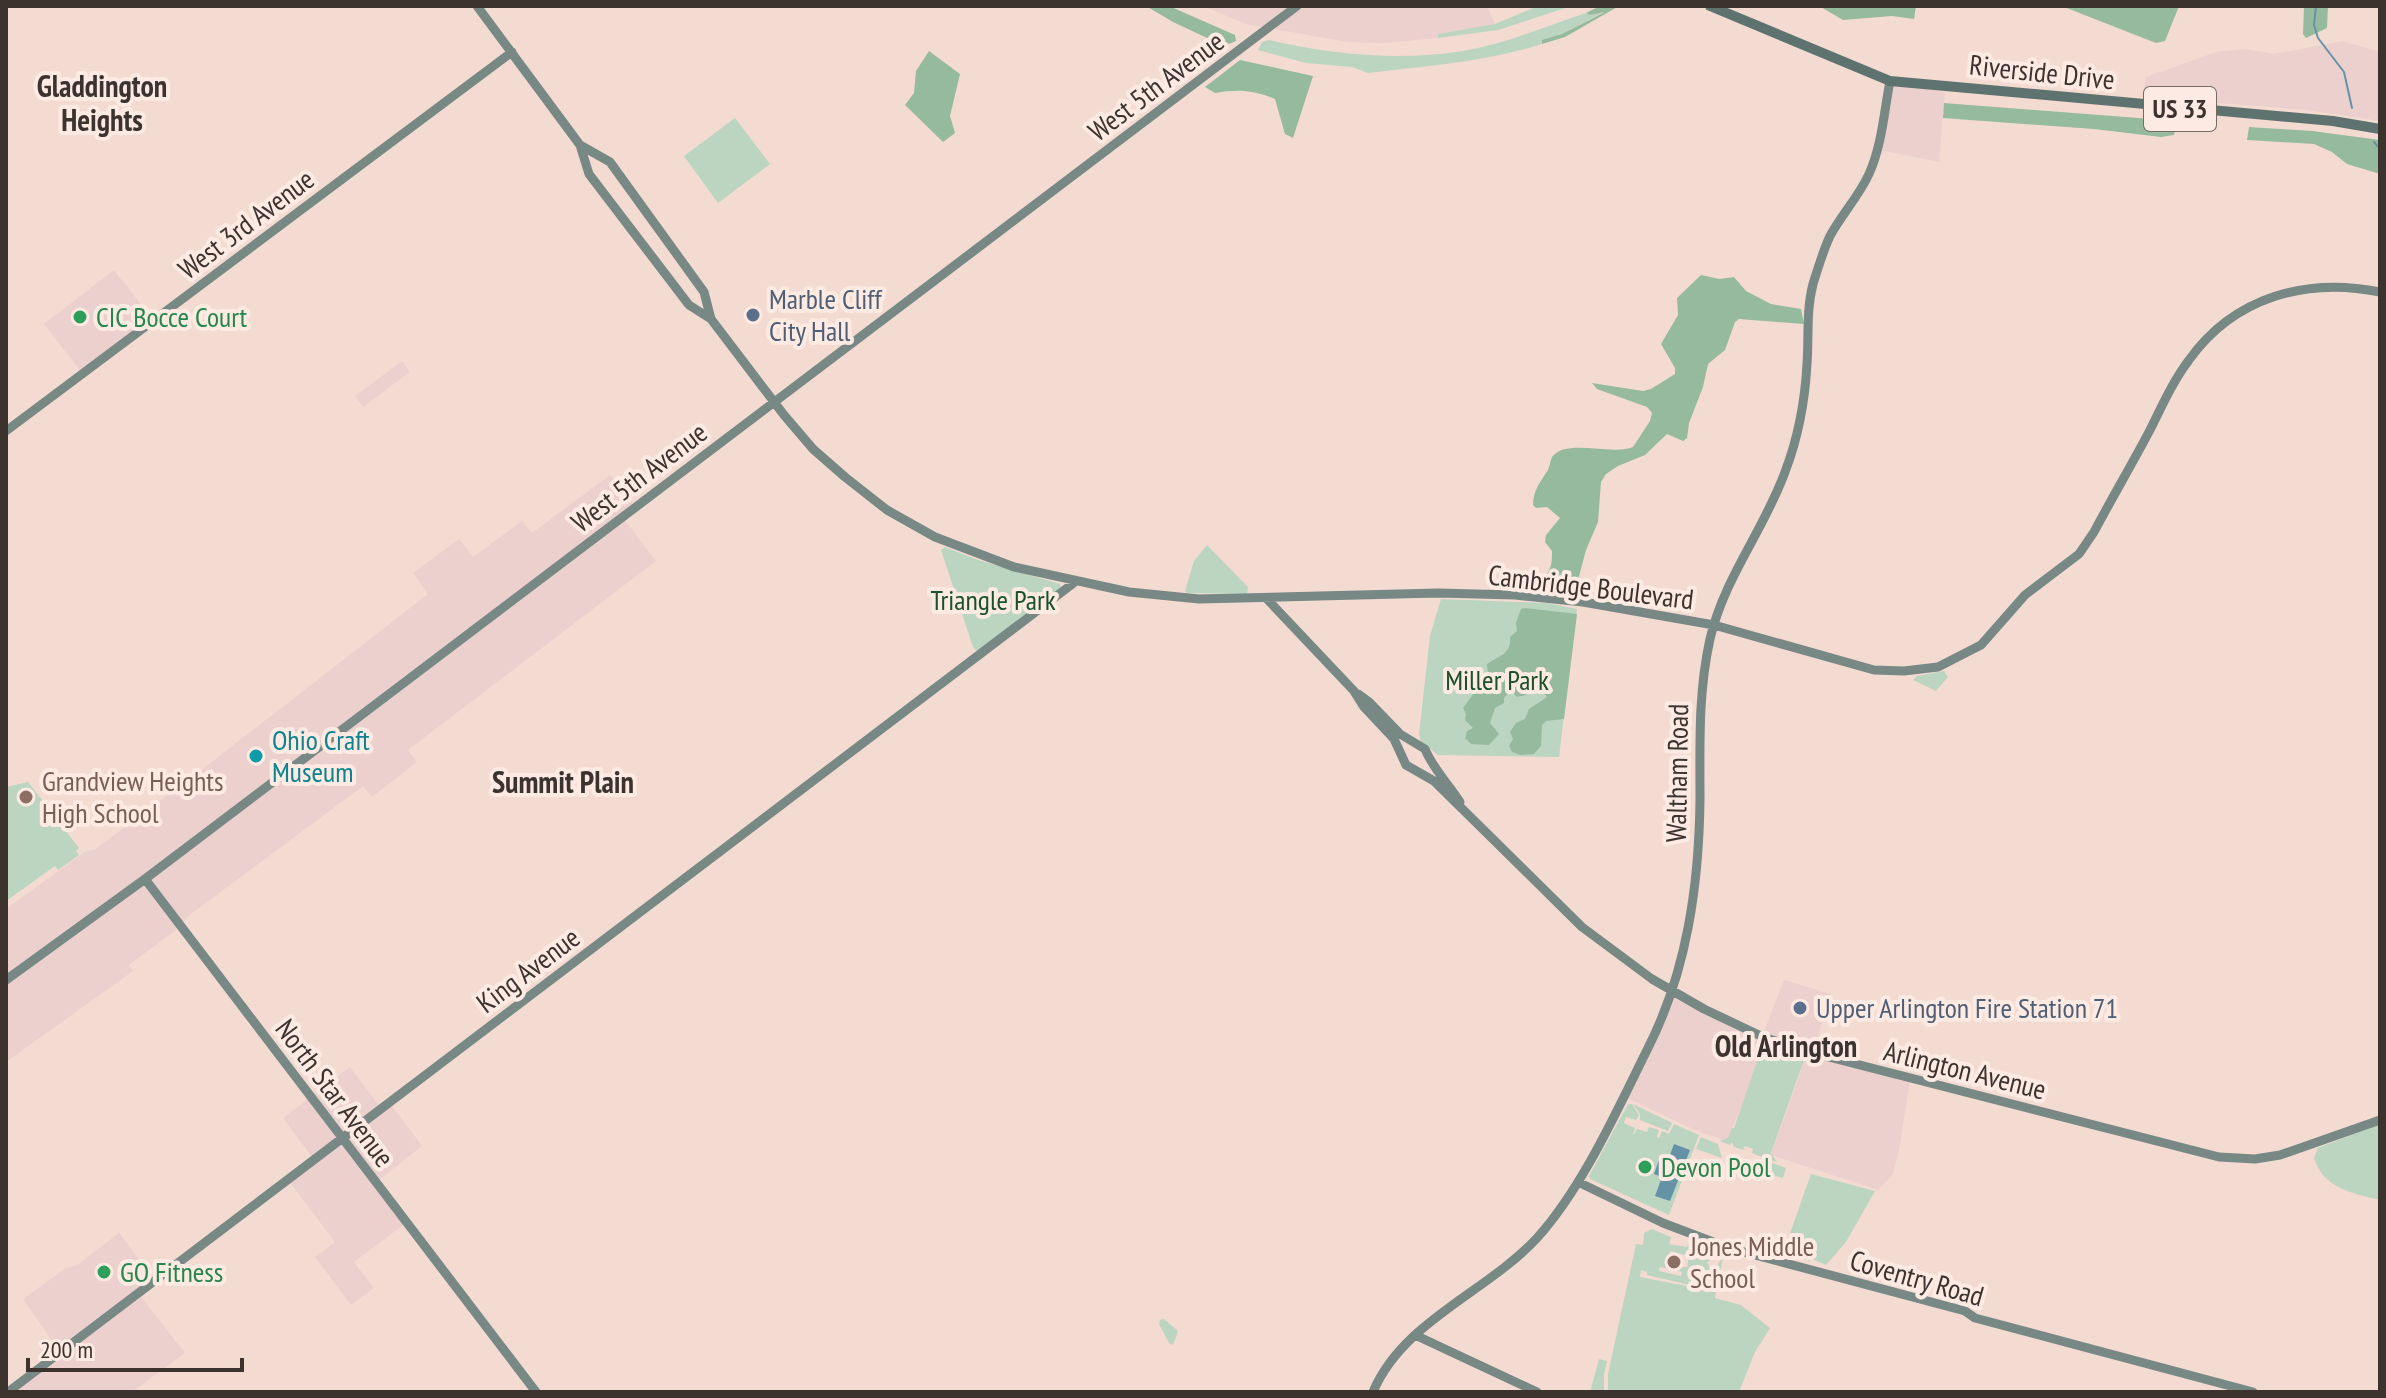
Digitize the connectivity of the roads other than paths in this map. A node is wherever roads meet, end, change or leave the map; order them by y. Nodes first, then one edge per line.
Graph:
1 (477, 6) edge
2 (1297, 6) edge
3 (1710, 6) edge
4 (512, 52) junction
5 (1890, 81) junction
6 (2380, 129) edge
7 (580, 145) junction
8 (2380, 292) edge
9 (711, 319) junction
10 (774, 403) junction
11 (6, 431) edge
12 (1075, 582) junction
13 (1267, 599) junction
14 (1714, 625) junction
15 (1354, 691) junction
16 (1415, 745) junction
17 (1404, 758) junction
18 (1428, 759) junction
19 (1417, 769) junction
20 (1466, 811) junction
21 (145, 879) junction
22 (6, 980) edge
23 (1672, 990) junction
24 (2380, 1120) edge
25 (343, 1138) junction
26 (1578, 1182) junction
27 (1415, 1335) junction
28 (8, 1392) edge
29 (536, 1392) edge
30 (1373, 1392) edge
31 (1536, 1392) edge
32 (2253, 1392) edge

1 - 4 street, Cambridge Boulevard
2 - 10 street, West 5th Avenue
3 - 5 main road, US 33
4 - 7 street, Cambridge Boulevard
4 - 11 street, West 3rd Avenue
5 - 6 main road, Riverside Drive / US 33
5 - 14 street, Waltham Road
7 - 9 street, Cambridge Boulevard
7 - 9 street, Cambridge Boulevard
8 - 14 street, Cambridge Boulevard
9 - 10 street, Cambridge Boulevard
10 - 12 street, Cambridge Boulevard
10 - 21 street, West 5th Avenue
12 - 13 street, Cambridge Boulevard
12 - 25 street, King Avenue
13 - 14 street, Cambridge Boulevard
13 - 15 street
14 - 23 street, Waltham Road
15 - 16 street
15 - 17 street
16 - 17 street
16 - 18 street
17 - 19 street
18 - 19 street
18 - 20 street, Arlington Avenue
19 - 20 street, Arlington Avenue
20 - 23 street, Arlington Avenue
21 - 22 street, West 5th Avenue
21 - 25 street, North Star Avenue
23 - 24 street, Arlington Avenue
23 - 26 street, Waltham Road
25 - 28 street, King Avenue
25 - 29 street, North Star Avenue
26 - 27 street, Waltham Road
26 - 32 street, Coventry Road
27 - 30 street, Waltham Road
27 - 31 street

